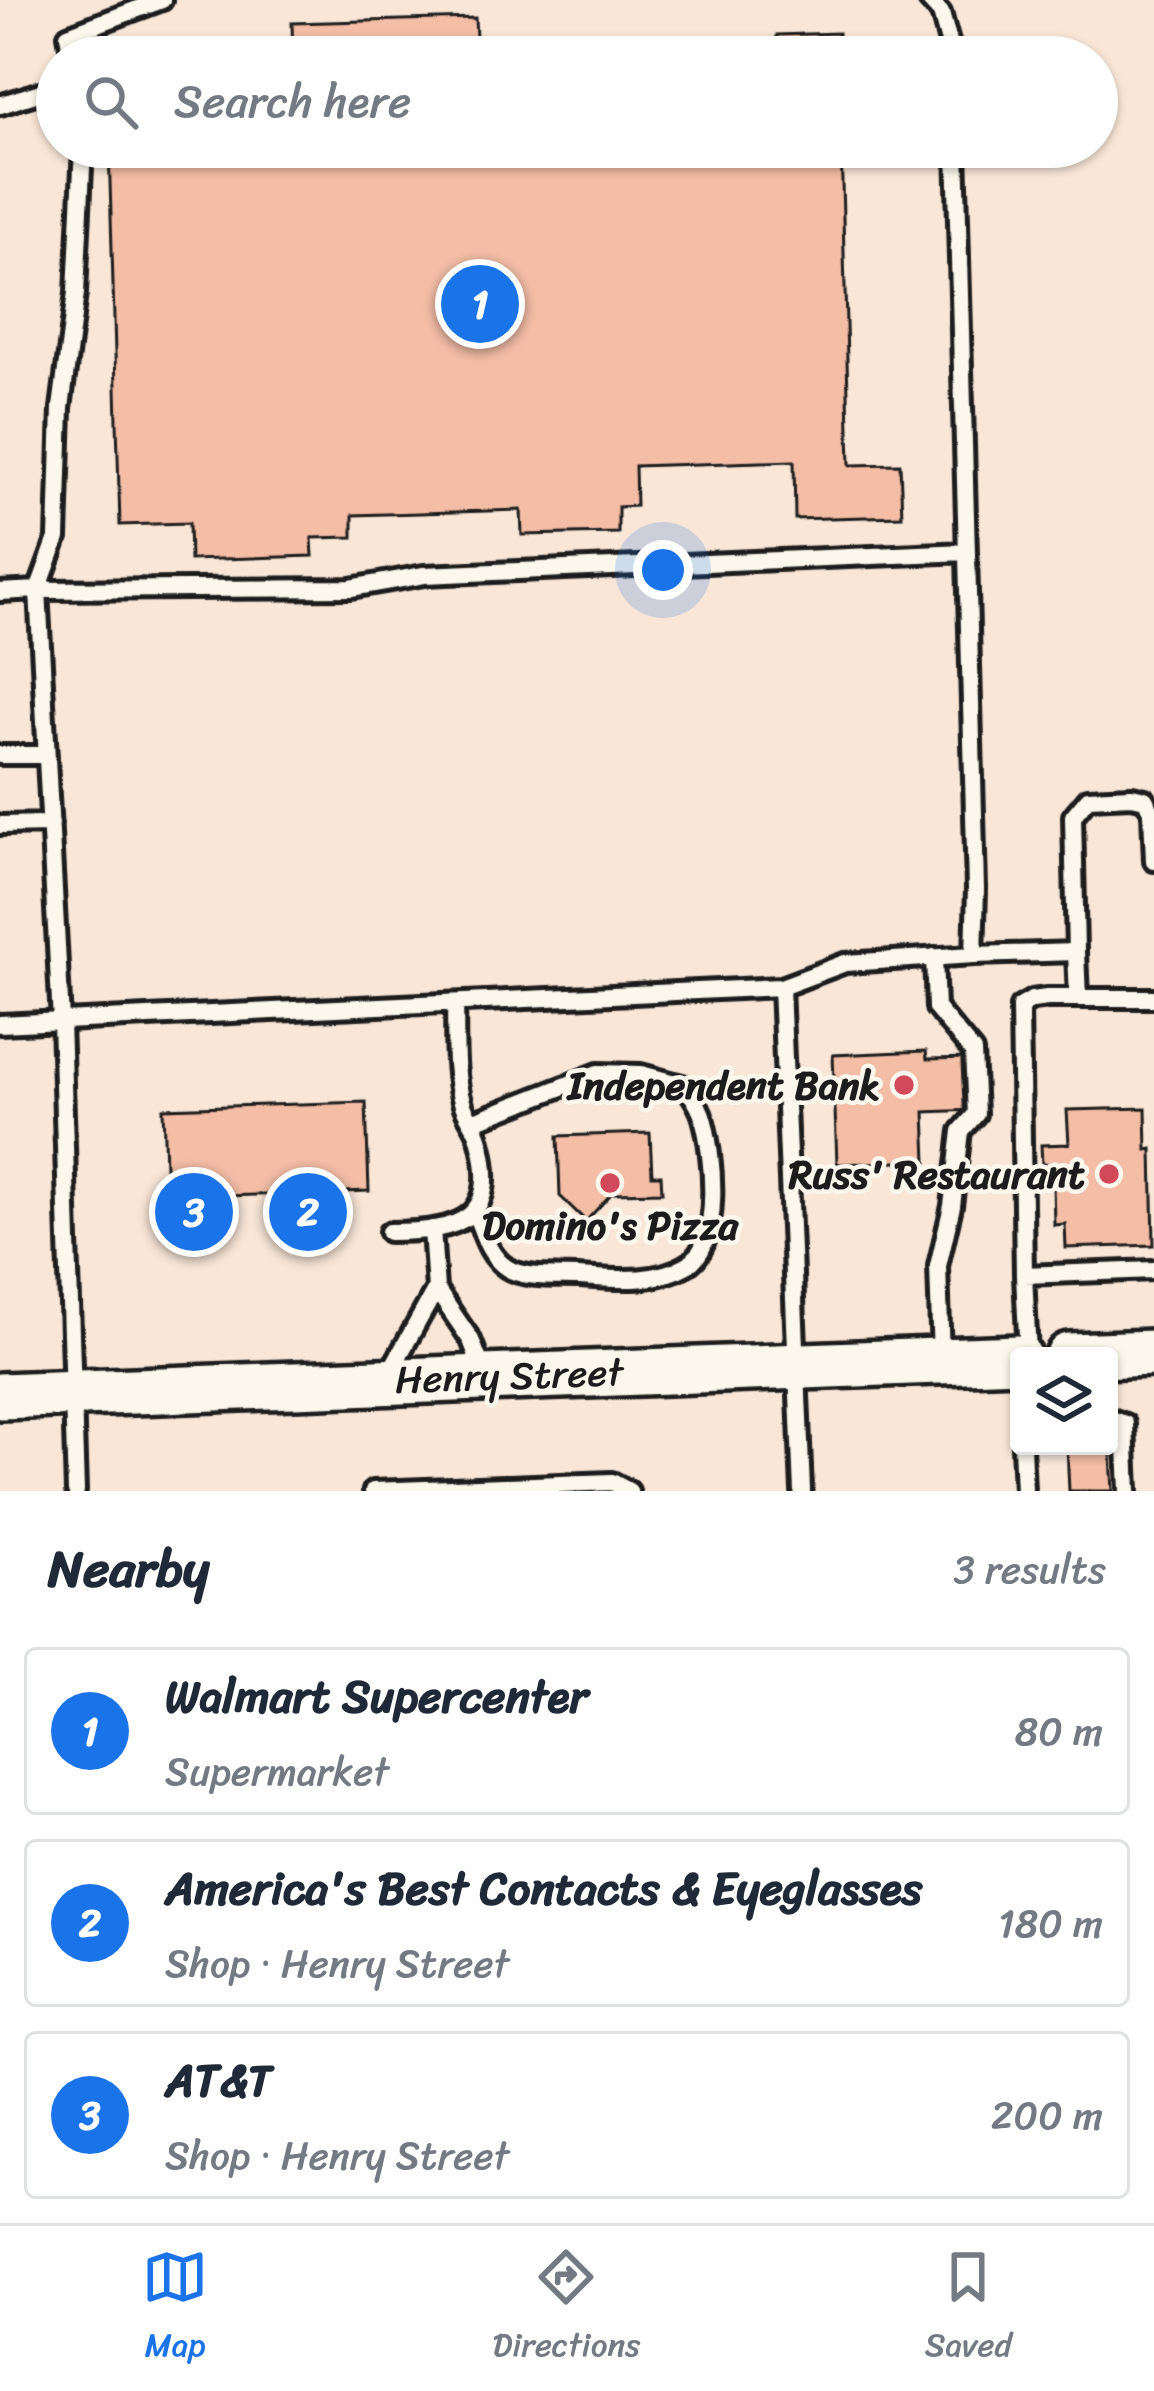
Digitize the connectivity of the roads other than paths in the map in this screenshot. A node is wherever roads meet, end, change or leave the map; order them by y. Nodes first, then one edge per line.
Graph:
1 (162, 0) edge
2 (929, 0) edge
3 (68, 36) edge
4 (947, 36) edge
5 (36, 94) edge
6 (0, 105) edge
7 (82, 168) edge
8 (957, 168) edge
9 (966, 552) junction
10 (38, 590) junction
11 (0, 592) edge
12 (0, 755) edge
13 (47, 755) junction
14 (51, 824) junction
15 (0, 825) edge
16 (1154, 862) edge
17 (1076, 952) junction
18 (974, 955) junction
19 (934, 957) junction
20 (781, 987) junction
21 (1078, 998) junction
22 (1154, 998) edge
23 (455, 1003) junction
24 (61, 1021) junction
25 (0, 1024) edge
26 (472, 1122) junction
27 (476, 1213) junction
28 (432, 1229) junction
29 (389, 1232) dead end
30 (1154, 1270) edge
31 (1024, 1275) junction
32 (436, 1288) junction
33 (1023, 1347) edge
34 (1154, 1353) edge
35 (1118, 1354) edge
36 (1010, 1357) edge
37 (941, 1360) junction
38 (797, 1364) junction
39 (485, 1376) junction
40 (385, 1380) junction
41 (75, 1392) junction
42 (0, 1396) edge
43 (1118, 1421) edge
44 (1022, 1455) edge
45 (76, 1491) edge
46 (374, 1491) edge
47 (629, 1491) edge
48 (802, 1491) edge
49 (1024, 1491) edge
50 (1128, 1491) edge

1 - 3 lane
2 - 4 lane
5 - 6 lane
7 - 10 lane
8 - 9 lane
9 - 10 lane
9 - 18 lane
10 - 11 lane
10 - 13 lane
12 - 13 lane
13 - 14 lane
14 - 15 lane
14 - 24 lane
16 - 17 lane
17 - 18 lane
17 - 21 lane
18 - 19 lane
19 - 20 lane
19 - 37 lane
20 - 23 lane
20 - 38 lane
21 - 22 lane
21 - 31 lane
23 - 24 lane
23 - 26 lane
24 - 25 lane
24 - 41 lane
26 - 27 lane
26 - 27 lane
27 - 28 lane
28 - 29 lane
28 - 32 lane
30 - 31 lane
31 - 33 lane
32 - 39 lane
32 - 40 lane
34 - 35 main road
36 - 37 main road, Henry Street
37 - 38 main road, Henry Street
38 - 39 main road, Henry Street
38 - 48 lane
39 - 40 main road, Henry Street
40 - 41 main road, Henry Street
41 - 42 main road, Henry Street
41 - 45 lane
43 - 50 lane
44 - 49 lane
46 - 47 lane

